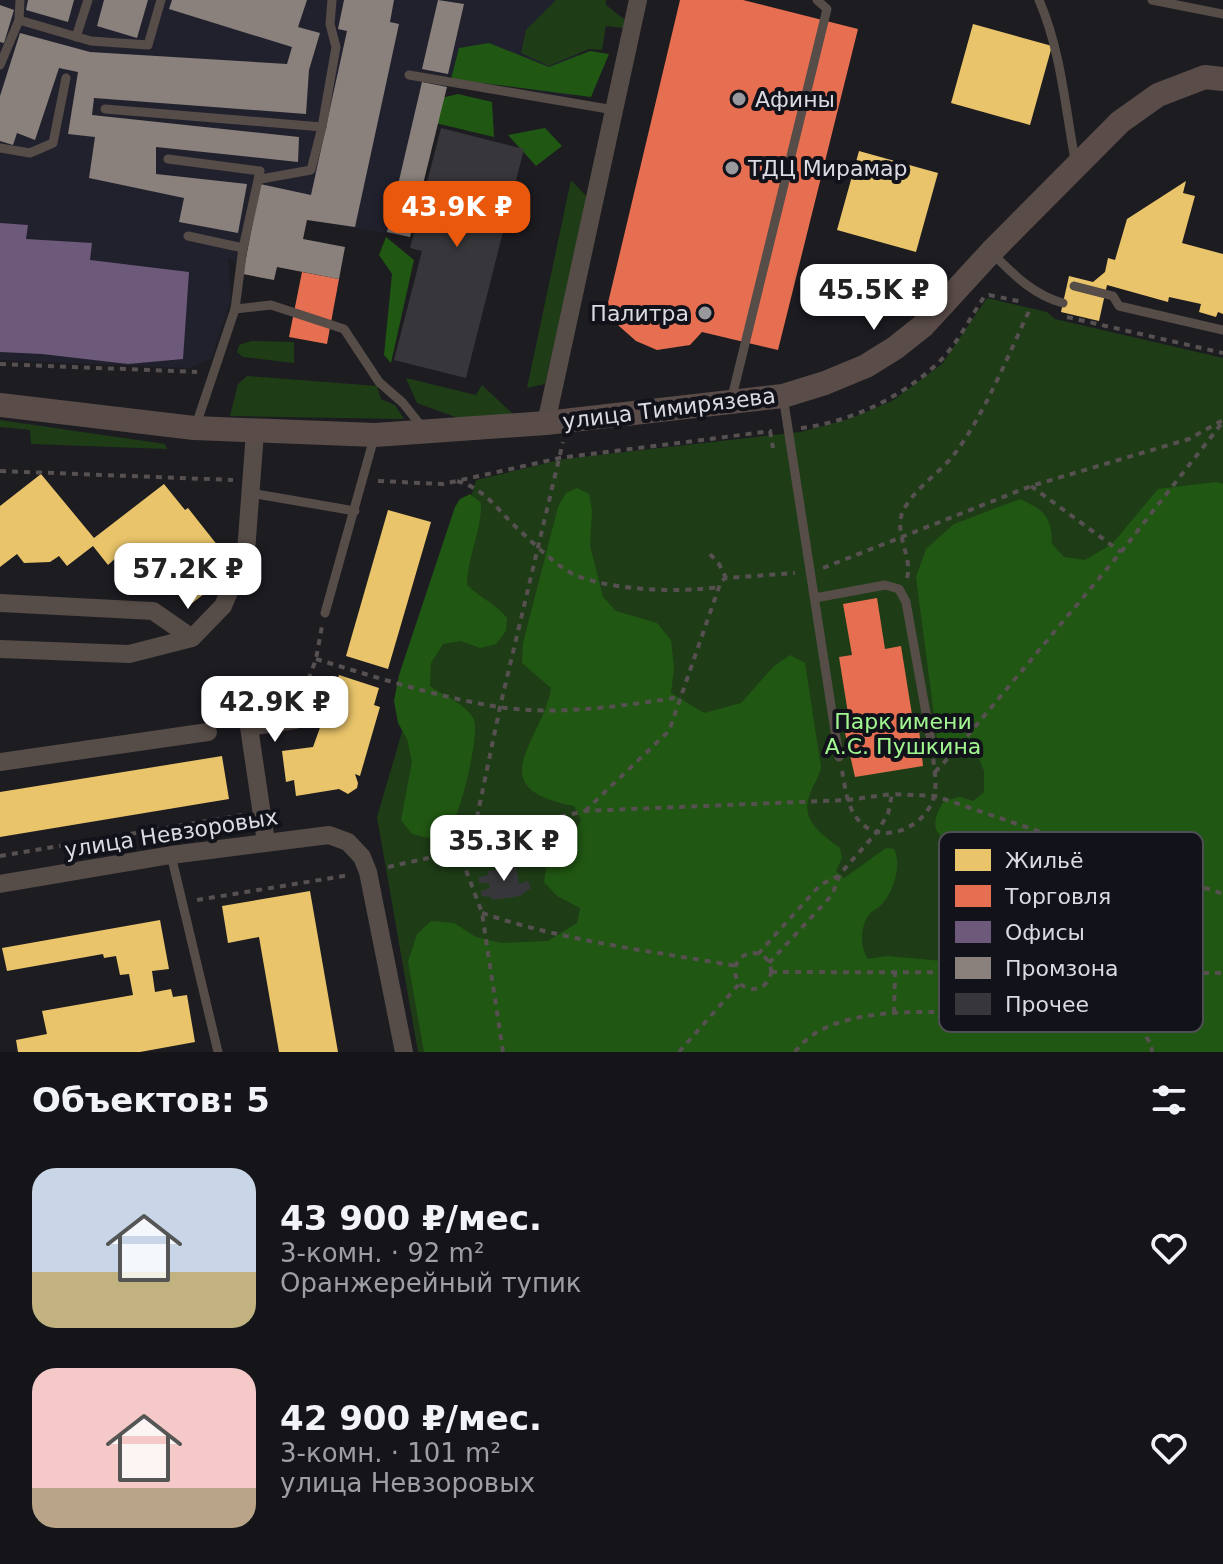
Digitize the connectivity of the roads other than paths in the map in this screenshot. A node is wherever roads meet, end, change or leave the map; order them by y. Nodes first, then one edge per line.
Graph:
1 (20, 0) edge
2 (88, 0) edge
3 (161, 0) edge
4 (332, 0) edge
5 (638, 0) edge
6 (817, 0) edge
7 (1039, 0) edge
8 (1152, 0) edge
9 (1223, 14) edge
10 (19, 20) junction
11 (76, 37) junction
12 (0, 65) edge
13 (409, 75) dead end
14 (66, 78) dead end
15 (1223, 79) edge
16 (105, 109) dead end
17 (614, 110) junction
18 (322, 127) junction
19 (0, 148) edge
20 (168, 159) dead end
21 (1077, 168) junction
22 (261, 179) junction
23 (188, 236) dead end
24 (243, 248) junction
25 (991, 252) junction
26 (1074, 286) dead end
27 (1063, 303) dead end
28 (235, 309) junction
29 (1223, 330) edge
30 (783, 396) junction
31 (731, 403) junction
32 (0, 405) edge
33 (546, 423) junction
34 (194, 428) junction
35 (255, 432) junction
36 (427, 433) junction
37 (375, 435) junction
38 (251, 487) junction
39 (355, 511) junction
40 (815, 598) junction
41 (0, 603) edge
42 (325, 613) road end
43 (192, 638) junction
44 (0, 649) edge
45 (295, 720) road end
46 (208, 732) dead end
47 (931, 741) road end
48 (839, 757) road end
49 (0, 762) edge
50 (266, 842) junction
51 (171, 855) junction
52 (0, 884) edge
53 (218, 1052) edge
54 (404, 1052) edge

1 - 10 lane
2 - 11 lane
3 - 11 lane
4 - 18 lane
5 - 17 street
6 - 31 lane
7 - 21 lane
8 - 9 lane
10 - 11 lane
10 - 12 lane
13 - 17 lane
14 - 19 lane
15 - 21 street, улица Тимирязева
16 - 18 lane
17 - 33 street
18 - 22 lane
20 - 22 lane
21 - 25 street, улица Тимирязева
22 - 24 lane
23 - 24 lane
24 - 28 lane
25 - 27 lane
25 - 30 street, улица Тимирязева
26 - 29 lane
28 - 34 lane
28 - 36 lane
30 - 31 street, улица Тимирязева
30 - 40 lane
31 - 33 street, улица Тимирязева
32 - 34 street, улица Тимирязева
33 - 36 street, улица Тимирязева
34 - 35 street, улица Тимирязева
35 - 37 street, улица Тимирязева
35 - 38 street
36 - 37 street, улица Тимирязева
37 - 39 lane
38 - 39 lane
38 - 43 street
39 - 42 lane
40 - 47 lane
40 - 48 lane
41 - 43 street
43 - 44 street
45 - 50 street
46 - 49 street
50 - 51 street, улица Невзоровых
50 - 54 street, улица Невзоровых
51 - 52 street, улица Невзоровых
51 - 53 lane

